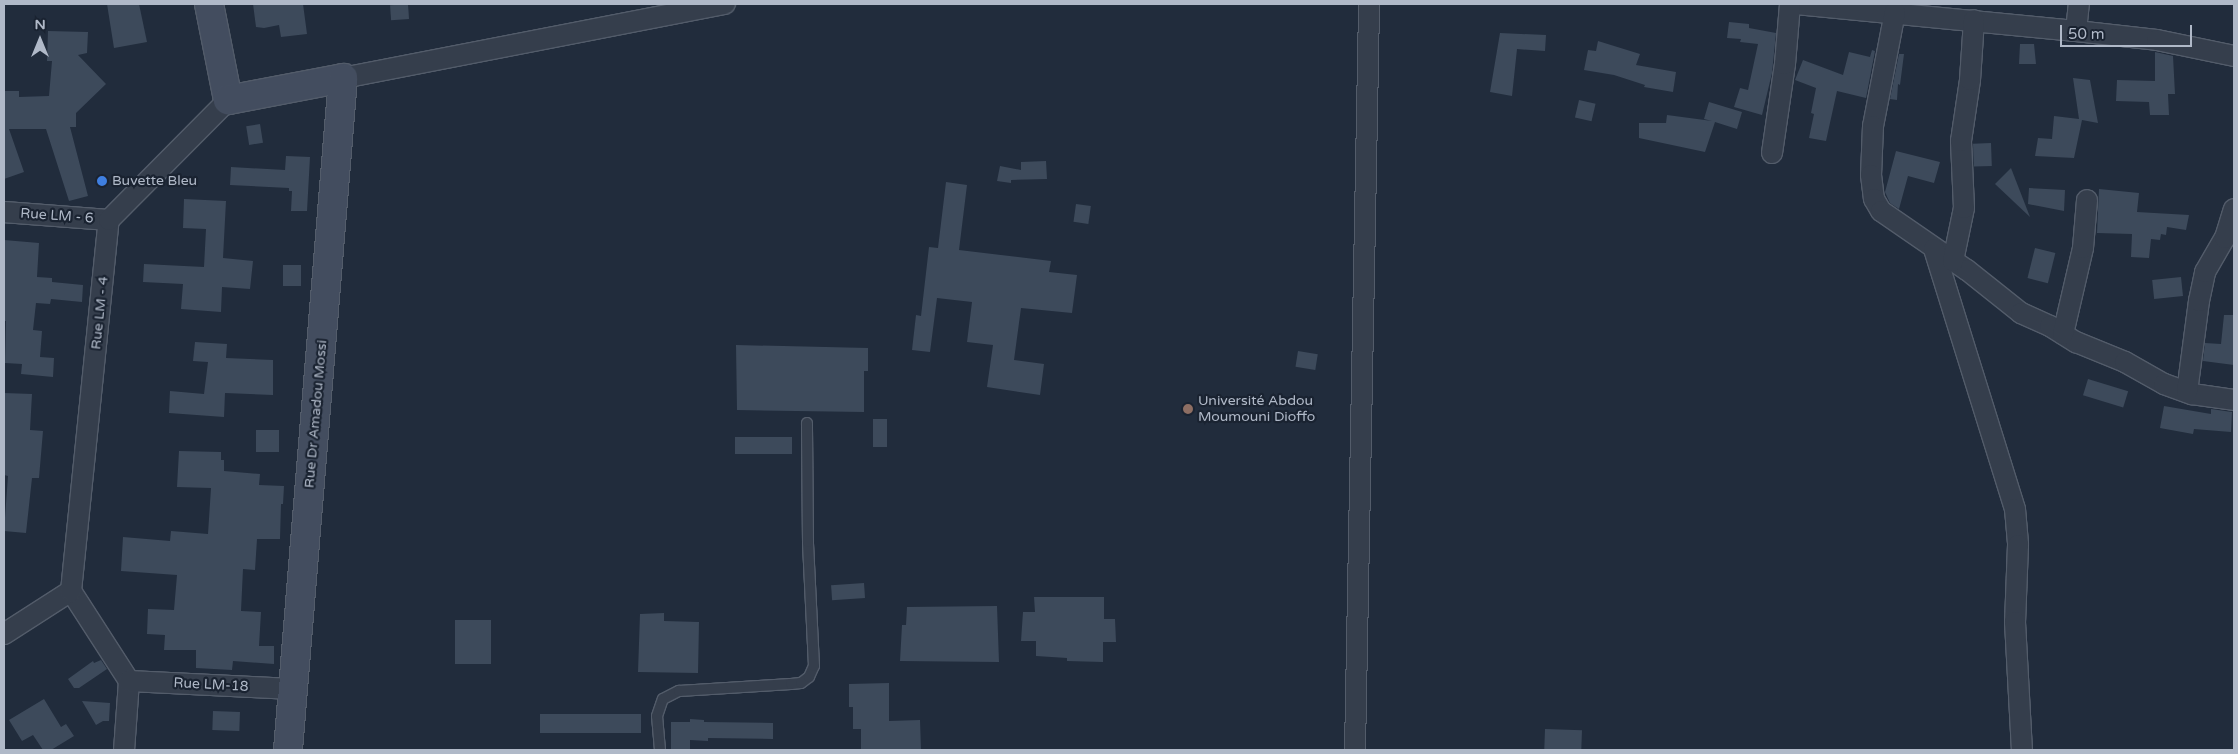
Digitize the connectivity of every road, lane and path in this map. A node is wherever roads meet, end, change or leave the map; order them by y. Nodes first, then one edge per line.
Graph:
1 (209, 4) edge
2 (725, 4) edge
3 (1370, 4) edge
4 (1790, 4) edge
5 (1796, 4) edge
6 (2079, 4) edge
7 (1895, 12) junction
8 (1962, 14) edge
9 (2076, 30) junction
10 (2234, 56) edge
11 (343, 78) junction
12 (228, 100) junction
13 (1772, 153) dead end
14 (2087, 200) dead end
15 (2234, 209) edge
16 (4, 212) edge
17 (109, 220) junction
18 (1934, 249) junction
19 (1953, 261) junction
20 (2062, 334) junction
21 (2187, 392) junction
22 (2234, 400) edge
23 (807, 423) dead end
24 (71, 591) junction
25 (4, 634) edge
26 (129, 681) junction
27 (293, 689) junction
28 (124, 750) edge
29 (288, 750) edge
30 (660, 750) edge
31 (1355, 750) edge
32 (2022, 750) edge

1 - 12 street
2 - 11 street
3 - 31 street
4 - 13 street
5 - 7 street
6 - 9 street
7 - 8 street
7 - 18 street
8 - 9 street
8 - 19 street
9 - 10 street
11 - 12 street
11 - 27 street, Rue Dr Amadou Mossi
12 - 17 street
14 - 20 street
15 - 21 street
16 - 17 street, Rue LM - 6
17 - 24 street, Rue LM - 4
18 - 19 street
18 - 32 street
19 - 20 street
20 - 21 street
21 - 22 street
23 - 30 lane
24 - 25 street
24 - 26 street
26 - 27 street, Rue LM-18
26 - 28 street
27 - 29 street, Rue Dr Amadou Mossi

